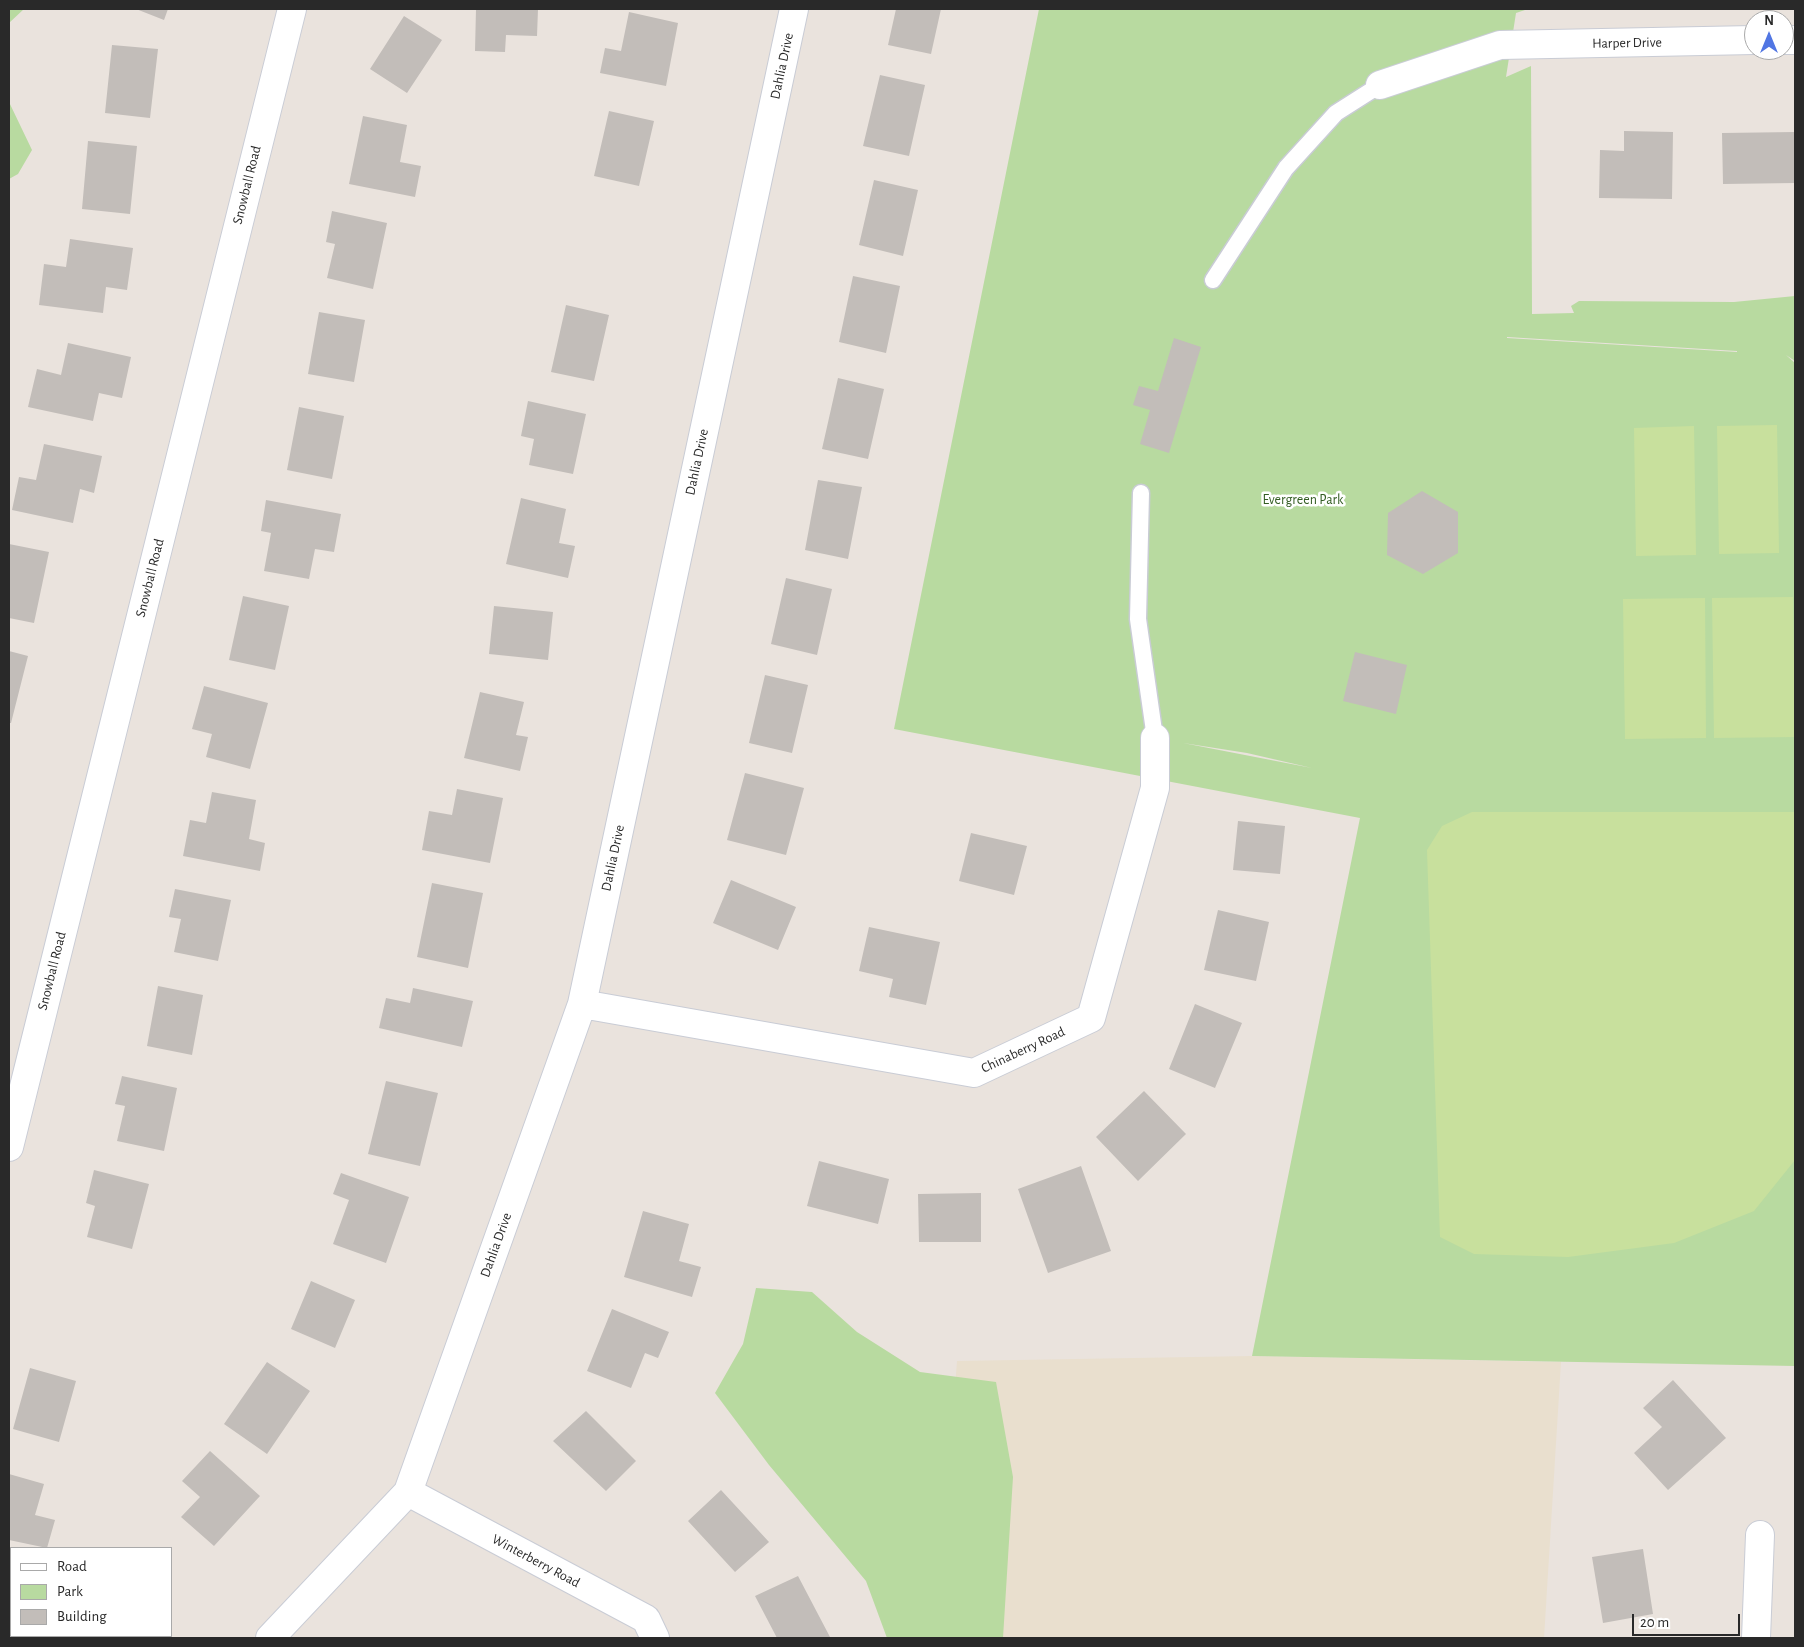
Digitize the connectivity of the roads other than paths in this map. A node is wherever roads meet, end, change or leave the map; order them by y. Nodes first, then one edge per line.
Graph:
1 (292, 9) edge
2 (794, 9) edge
3 (1744, 40) edge
4 (1380, 85) joint
5 (1214, 280) dead end
6 (1141, 493) dead end
7 (1155, 738) joint
8 (582, 1004) junction
9 (9, 1147) edge
10 (408, 1492) junction
11 (1760, 1535) dead end
12 (270, 1638) edge
13 (655, 1638) edge
14 (1756, 1638) edge

1 - 9 street, Snowball Road
2 - 8 street, Dahlia Drive
3 - 4 street, Harper Drive
4 - 5 lane
6 - 7 lane
7 - 8 street, Chinaberry Road
8 - 10 street, Dahlia Drive
10 - 12 street, Dahlia Drive
10 - 13 street, Winterberry Road
11 - 14 street

